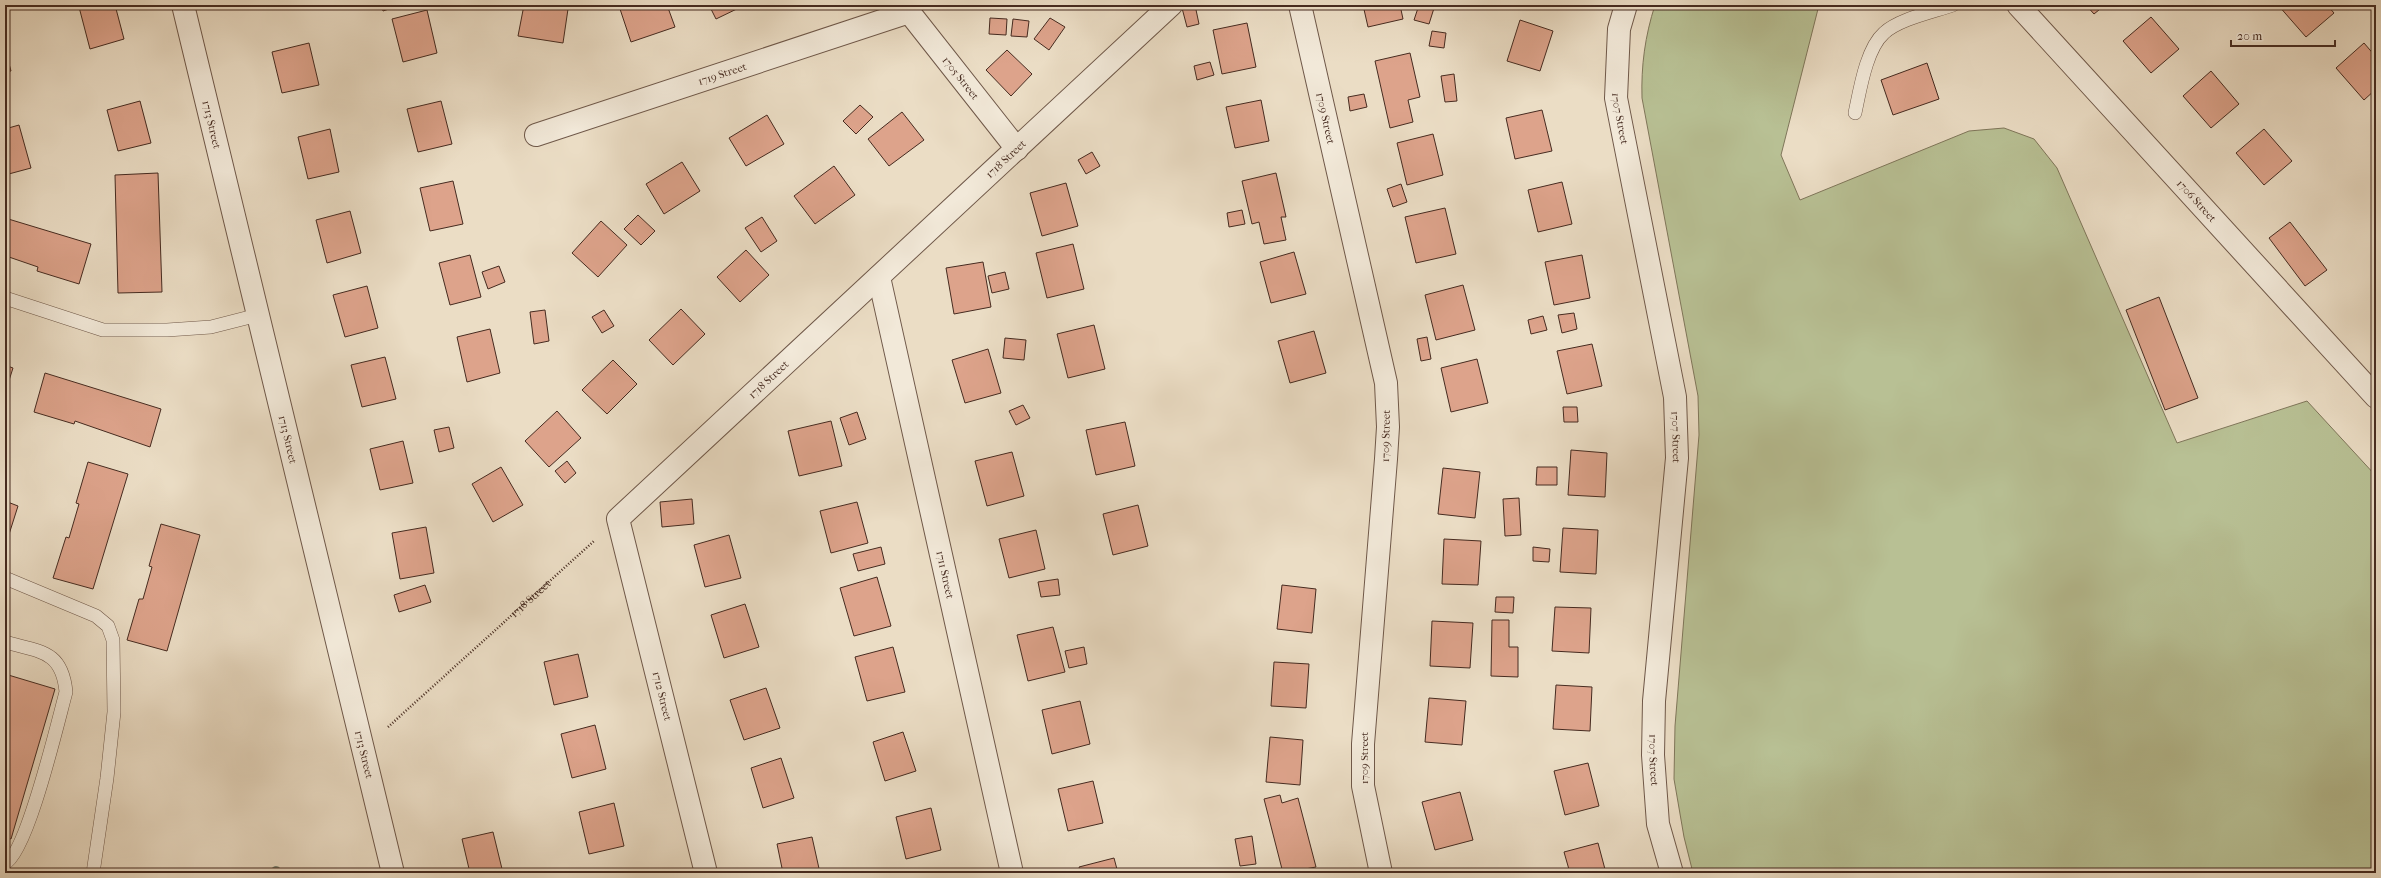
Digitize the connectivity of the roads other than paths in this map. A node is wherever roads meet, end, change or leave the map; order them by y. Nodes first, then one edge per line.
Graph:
1 (183, 5) edge
2 (1171, 5) edge
3 (1300, 5) edge
4 (1626, 5) edge
5 (1953, 5) edge
6 (2018, 5) edge
7 (908, 8) edge
8 (1855, 113) dead end
9 (536, 135) dead end
10 (1017, 149) junction
11 (879, 277) junction
12 (5, 298) edge
13 (258, 316) junction
14 (2376, 397) edge
15 (618, 519) joint
16 (5, 578) edge
17 (5, 642) edge
18 (5, 863) edge
19 (92, 873) edge
20 (393, 873) edge
21 (706, 873) edge
22 (1012, 873) edge
23 (1381, 873) edge
24 (1672, 873) edge

1 - 13 street, 1713 Street
2 - 10 street, 1718 Street
3 - 23 street, 1709 Street
4 - 24 street, 1707 Street
5 - 8 lane
6 - 14 street, 1706 Street
7 - 9 street, 1719 Street
7 - 10 street, 1705 Street
10 - 11 street, 1718 Street
11 - 15 street, 1718 Street
11 - 22 street, 1711 Street
12 - 13 lane
13 - 20 street, 1713 Street
15 - 21 street, 1712 Street
16 - 19 lane
17 - 18 lane

